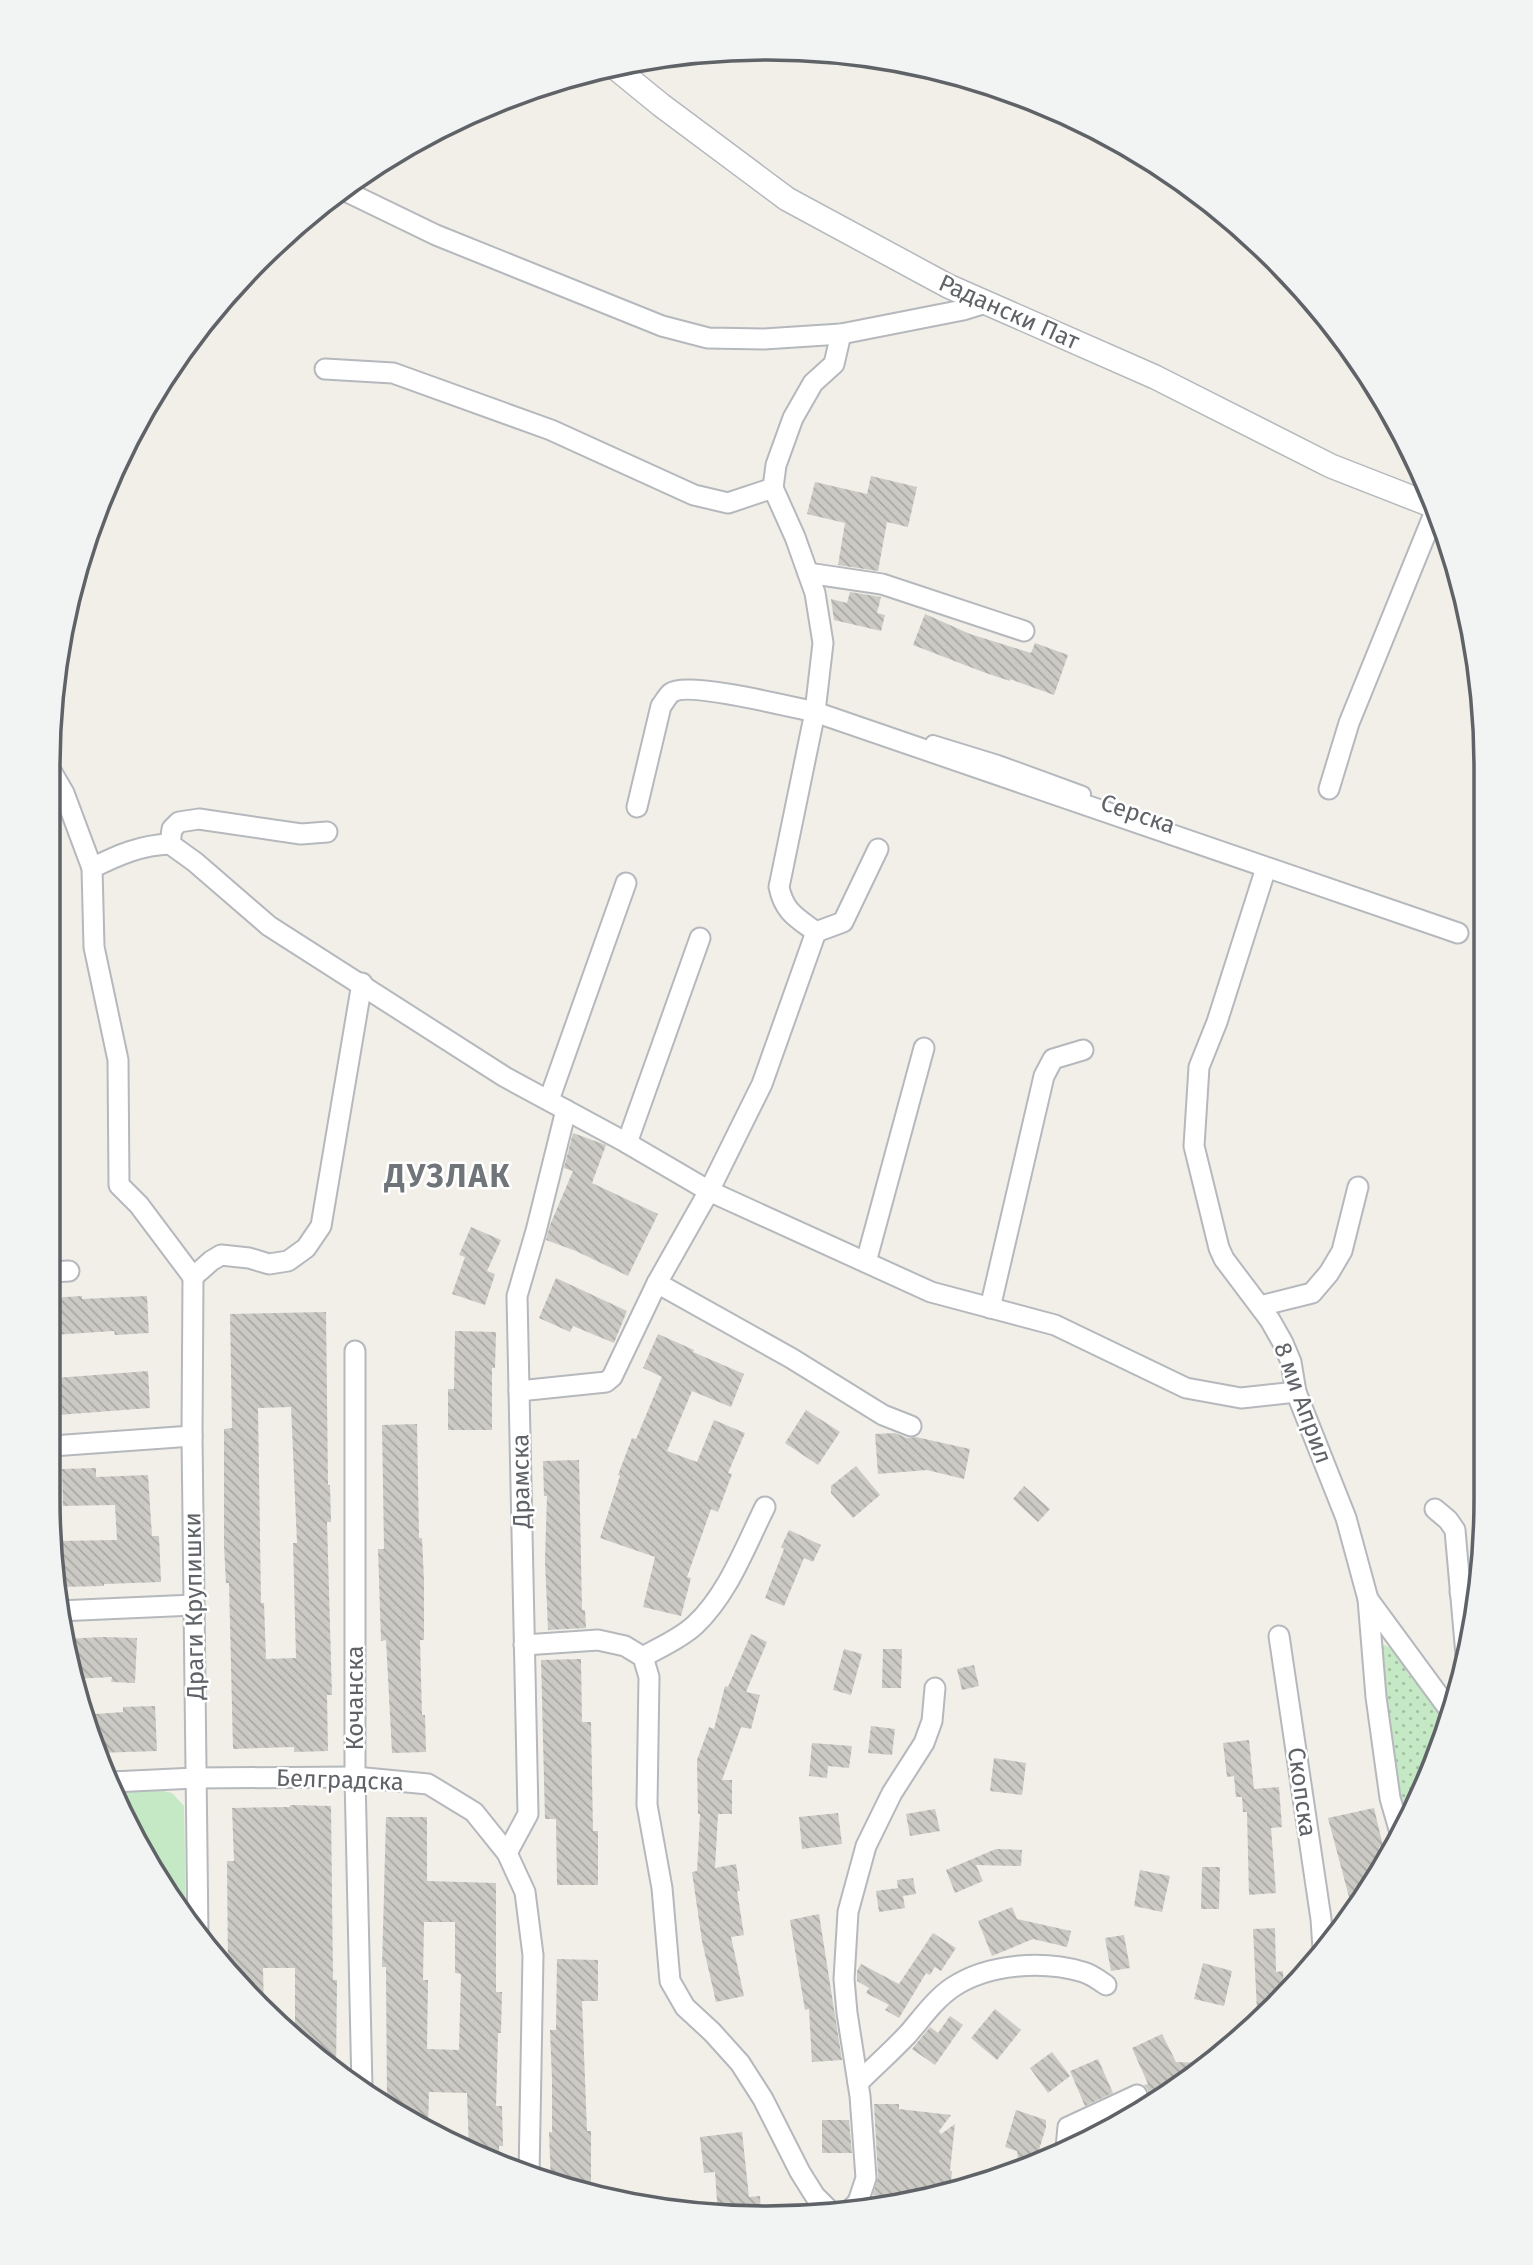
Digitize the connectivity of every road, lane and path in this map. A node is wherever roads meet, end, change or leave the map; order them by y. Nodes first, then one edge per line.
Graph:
1 (623, 74) edge
2 (352, 194) edge
3 (986, 303) junction
4 (841, 334) junction
5 (325, 369) dead end
6 (773, 488) junction
7 (1422, 503) edge
8 (1430, 523) edge
9 (808, 573) junction
10 (1024, 631) dead end
11 (815, 712) junction
12 (60, 786) edge
13 (1329, 789) dead end
14 (637, 807) dead end
15 (327, 832) dead end
16 (170, 845) junction
17 (878, 849) dead end
18 (92, 868) junction
19 (1266, 869) junction
20 (626, 883) dead end
21 (1454, 931) joint
22 (816, 932) junction
23 (700, 938) dead end
24 (362, 984) junction
25 (924, 1048) dead end
26 (1083, 1050) dead end
27 (557, 1105) junction
28 (627, 1143) junction
29 (1358, 1187) dead end
30 (709, 1191) junction
31 (866, 1262) junction
32 (193, 1277) junction
33 (657, 1283) junction
34 (1260, 1306) junction
35 (990, 1308) junction
36 (355, 1351) dead end
37 (519, 1391) junction
38 (1296, 1392) junction
39 (911, 1426) dead end
40 (192, 1436) junction
41 (60, 1445) edge
42 (765, 1507) dead end
43 (1435, 1509) dead end
44 (1468, 1585) edge
45 (1460, 1592) junction
46 (1368, 1599) junction
47 (194, 1605) junction
48 (69, 1611) edge
49 (1463, 1619) edge
50 (1279, 1636) dead end
51 (524, 1645) junction
52 (643, 1657) junction
53 (935, 1688) dead end
54 (1443, 1701) edge
55 (355, 1777) junction
56 (195, 1778) junction
57 (119, 1783) edge
58 (1396, 1820) edge
59 (507, 1853) junction
60 (198, 1917) edge
61 (1322, 1935) edge
62 (1106, 1985) dead end
63 (362, 2077) edge
64 (858, 2083) junction
65 (1137, 2095) dead end
66 (1067, 2138) edge
67 (528, 2164) edge
68 (860, 2199) edge
69 (822, 2203) edge

1 - 3 street, Радански Пат
2 - 4 street
3 - 4 street
3 - 7 street, Радански Пат
4 - 6 street
5 - 6 street
6 - 9 street
8 - 13 street
9 - 10 street
9 - 11 street
11 - 14 street
11 - 19 street
11 - 21 street, Серска
11 - 22 street
12 - 18 street
15 - 16 street
16 - 18 street
16 - 24 street
17 - 22 street
18 - 32 street
19 - 21 street
19 - 34 street, 8 ми Април
20 - 27 street, Драмска
22 - 30 street
23 - 28 street
24 - 27 street
24 - 32 street
25 - 31 street
26 - 35 street
27 - 28 street
27 - 37 street, Драмска
28 - 30 street
29 - 34 street
30 - 31 street
30 - 33 street
31 - 35 street
32 - 40 street, Драги Крупишки
33 - 37 street
33 - 39 street
34 - 38 street, 8 ми Април
35 - 38 street
36 - 55 street, Кочанска
37 - 51 street, Драмска
38 - 46 street, 8 ми Април
40 - 41 street
40 - 47 street, Драги Крупишки
42 - 52 street
43 - 45 street
44 - 45 street
45 - 49 street
46 - 54 street
46 - 58 street, 8 ми Април
47 - 48 street
47 - 56 street, Драги Крупишки
50 - 61 street, Скопска
51 - 52 street
51 - 59 street, Драмска
52 - 69 street
53 - 64 street
55 - 56 street, Белградска
55 - 59 street, Белградска
55 - 63 street, Кочанска
56 - 57 street, Белградска
56 - 60 street, Драги Крупишки
59 - 67 street, Белградска
62 - 64 street
64 - 68 street
65 - 66 street

